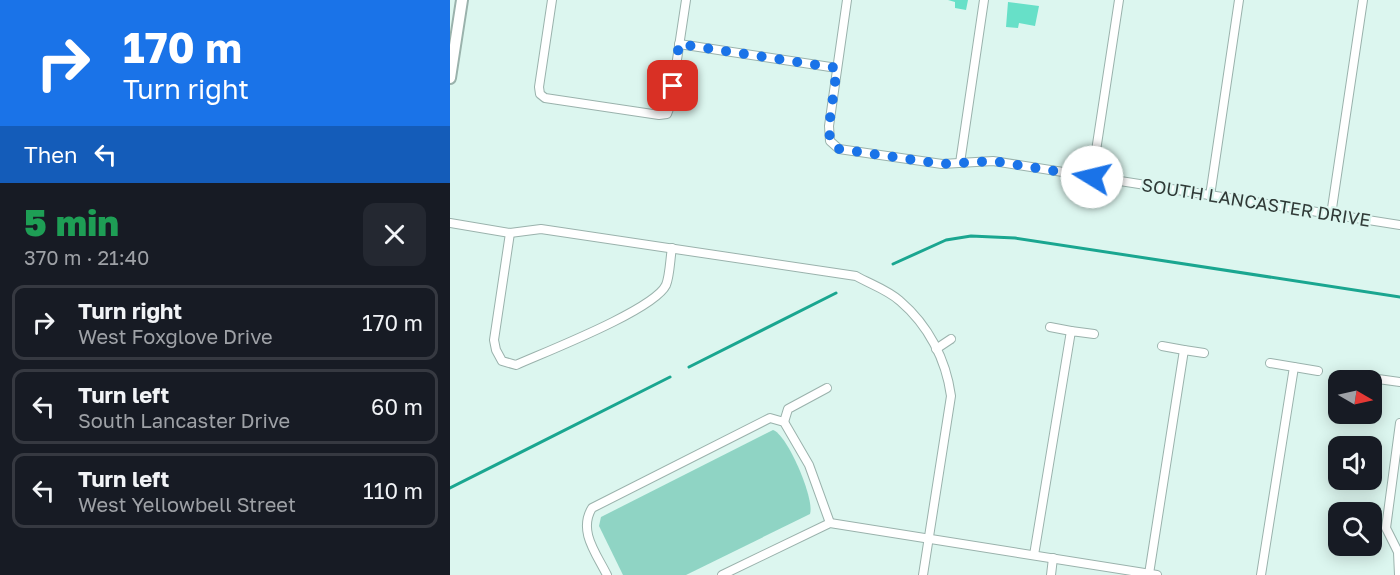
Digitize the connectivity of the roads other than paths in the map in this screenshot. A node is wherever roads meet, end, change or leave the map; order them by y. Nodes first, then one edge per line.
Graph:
1 (462, 0) edge
2 (552, 0) edge
3 (686, 0) edge
4 (847, 0) edge
5 (984, 0) edge
6 (1119, 0) edge
7 (1239, 0) edge
8 (1363, 0) edge
9 (679, 44) junction
10 (837, 68) junction
11 (450, 78) edge
12 (960, 163) junction
13 (1092, 177) junction
14 (1210, 196) junction
15 (1331, 215) junction
16 (450, 223) edge
17 (1400, 225) edge
18 (510, 233) junction
19 (672, 248) junction
20 (1050, 327) dead end
21 (1071, 331) junction
22 (1094, 334) dead end
23 (951, 339) dead end
24 (1162, 346) dead end
25 (936, 349) junction
26 (1184, 350) junction
27 (1204, 353) dead end
28 (1270, 363) dead end
29 (1294, 367) junction
30 (1318, 371) dead end
31 (1382, 380) edge
32 (1400, 382) edge
33 (827, 388) dead end
34 (784, 422) junction
35 (1400, 423) edge
36 (830, 523) junction
37 (1389, 530) junction
38 (1400, 532) edge
39 (928, 538) junction
40 (1034, 555) junction
41 (1053, 558) junction
42 (1153, 574) edge
43 (607, 575) edge
44 (722, 575) edge
45 (923, 575) edge
46 (1051, 575) edge
47 (1261, 575) edge
48 (1400, 575) edge

1 - 11 main road
2 - 9 street
3 - 9 street
4 - 10 street
5 - 12 street
6 - 13 street
7 - 14 street
8 - 15 street
9 - 10 street
10 - 12 street, SOUTH LANCASTER DRIVE
12 - 13 street, SOUTH LANCASTER DRIVE
13 - 14 street, SOUTH LANCASTER DRIVE
14 - 15 street, SOUTH LANCASTER DRIVE
15 - 17 street, SOUTH LANCASTER DRIVE
16 - 18 street
18 - 19 street
18 - 19 street
19 - 25 street
20 - 21 street
21 - 22 street
21 - 40 street
23 - 25 street
24 - 26 street
25 - 39 street
26 - 27 street
26 - 42 street
28 - 29 street
29 - 30 street
29 - 47 street
31 - 32 street
33 - 34 street
34 - 36 street
34 - 43 street
35 - 37 street
36 - 39 street
36 - 44 street
37 - 38 street
37 - 48 street
39 - 40 street
39 - 45 street
40 - 41 street
41 - 42 street
41 - 46 street

